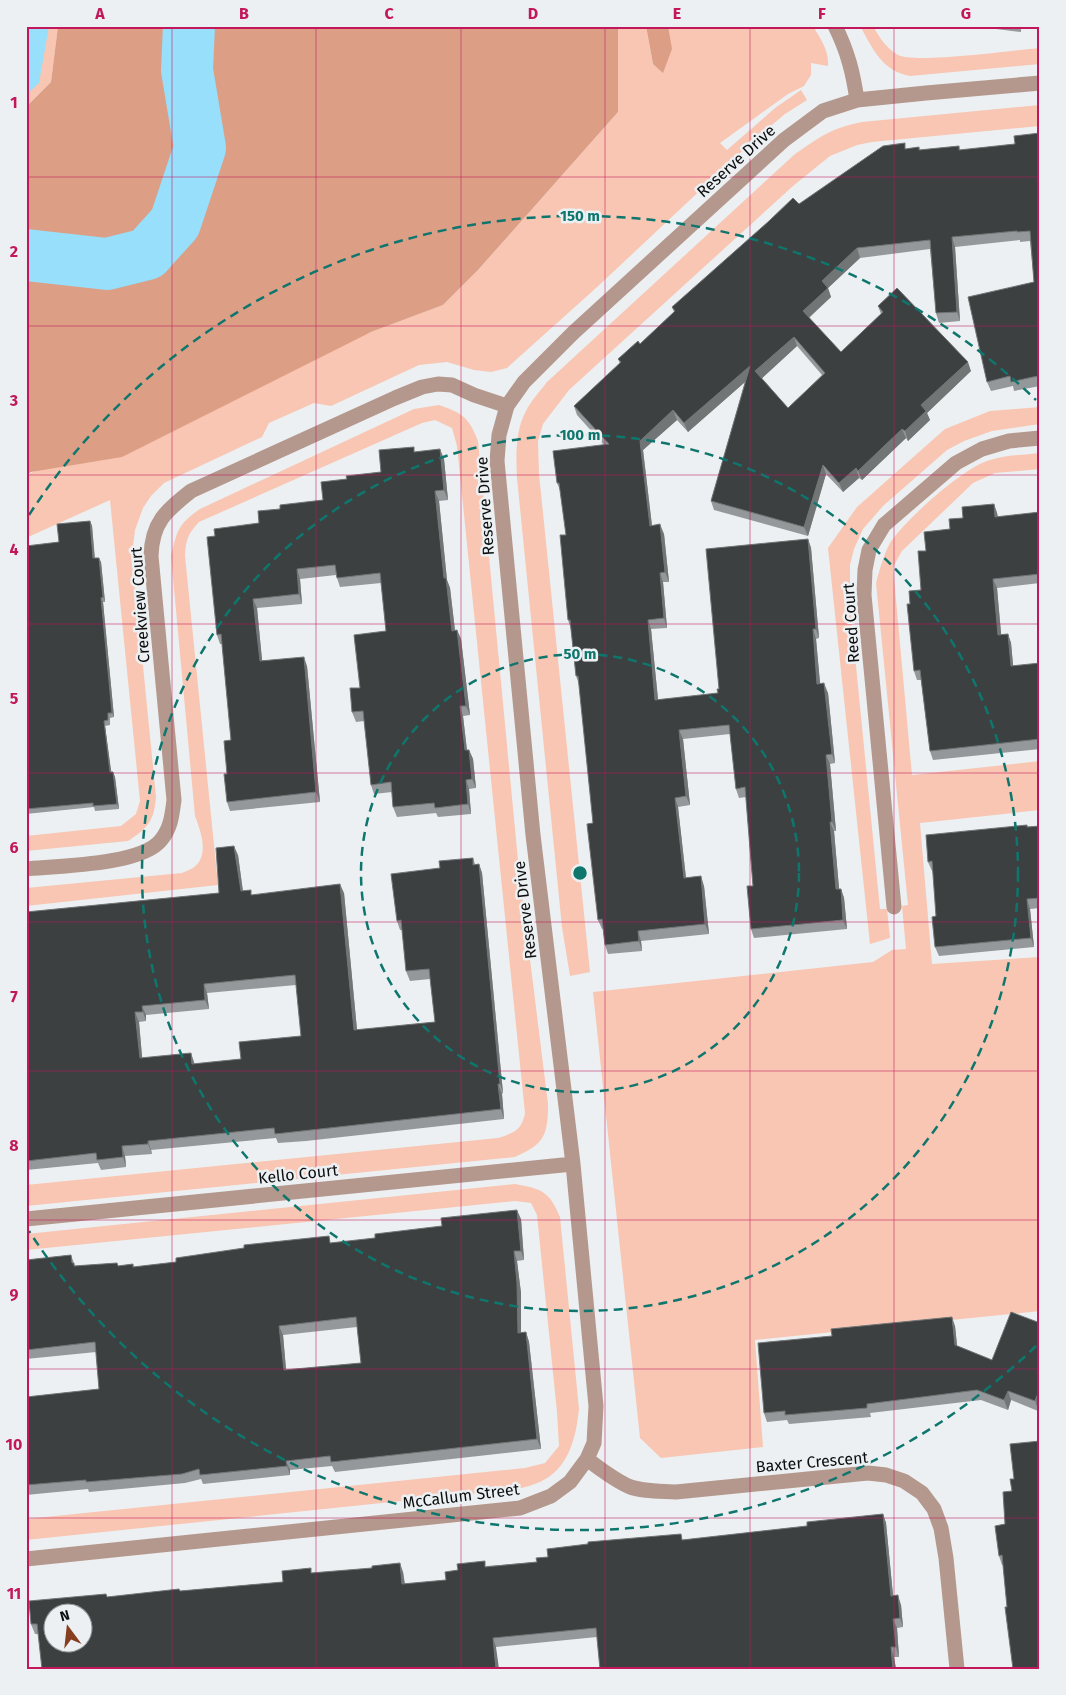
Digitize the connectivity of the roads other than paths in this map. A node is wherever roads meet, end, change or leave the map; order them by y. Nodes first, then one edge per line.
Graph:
1 (835, 26) edge
2 (1040, 84) edge
3 (858, 100) junction
4 (507, 406) junction
5 (1040, 438) edge
6 (26, 869) edge
7 (894, 907) dead end
8 (573, 1164) junction
9 (26, 1219) edge
10 (587, 1459) junction
11 (26, 1559) edge
12 (957, 1669) edge

1 - 3 street
2 - 3 street, Reserve Drive
3 - 4 street, Reserve Drive
4 - 6 street, Creekview Court
4 - 8 street, Reserve Drive
5 - 7 street, Reed Court
8 - 9 street, Kello Court
8 - 10 street, McCallum Street
10 - 11 street, McCallum Street
10 - 12 street, Baxter Crescent

